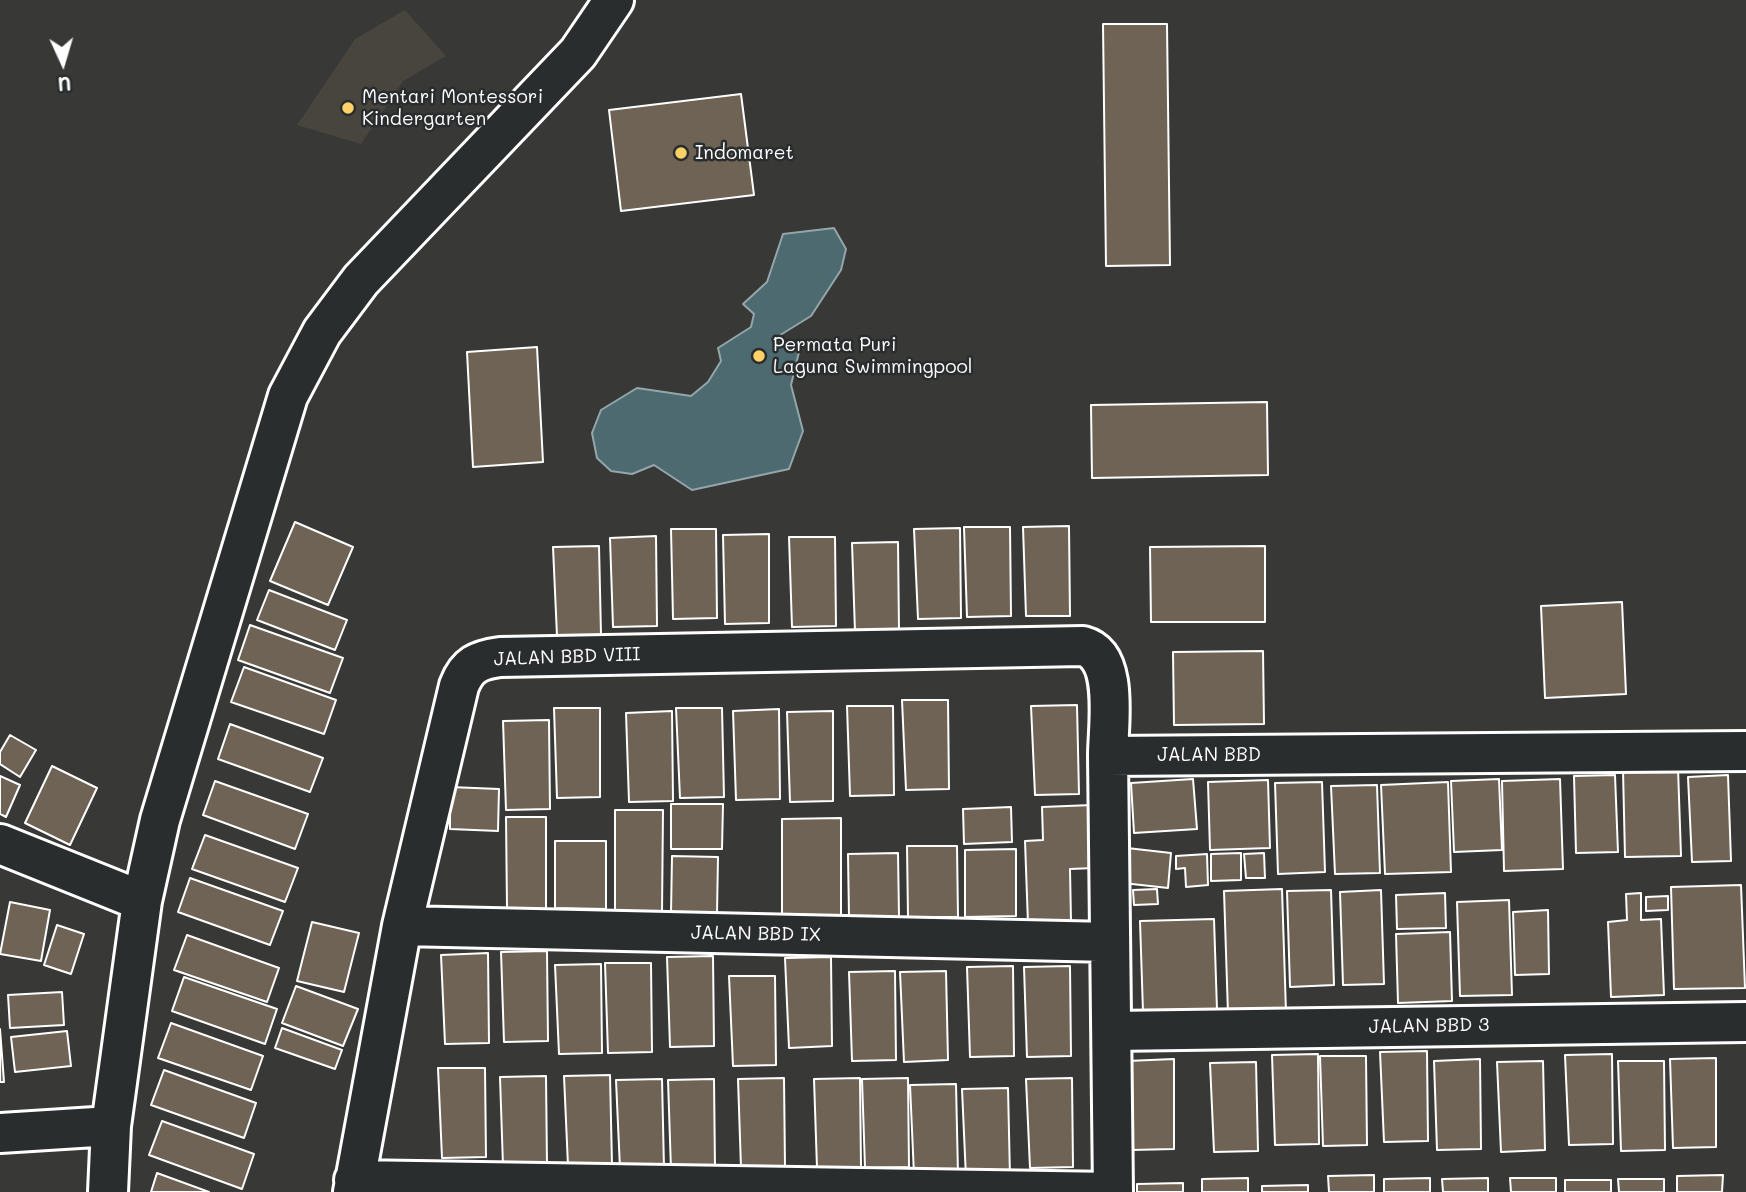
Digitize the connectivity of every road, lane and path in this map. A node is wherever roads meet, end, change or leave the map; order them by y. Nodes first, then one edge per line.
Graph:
1 (614, 0) edge
2 (1746, 751) edge
3 (1108, 756) junction
4 (0, 844) edge
5 (142, 901) junction
6 (402, 926) junction
7 (1110, 942) junction
8 (1746, 1022) edge
9 (1112, 1031) junction
10 (111, 1126) junction
11 (0, 1133) edge
12 (354, 1186) edge
13 (108, 1192) edge
14 (1113, 1192) edge

1 - 5 street
2 - 3 street, JALAN BBD
3 - 6 street, JALAN BBD VIII
3 - 7 street
4 - 5 street
5 - 10 street
6 - 7 street, JALAN BBD IX
6 - 12 street, JALAN BBD VIII
7 - 9 street
8 - 9 street, JALAN BBD 3
9 - 14 street
10 - 11 street
10 - 13 street
12 - 14 street

